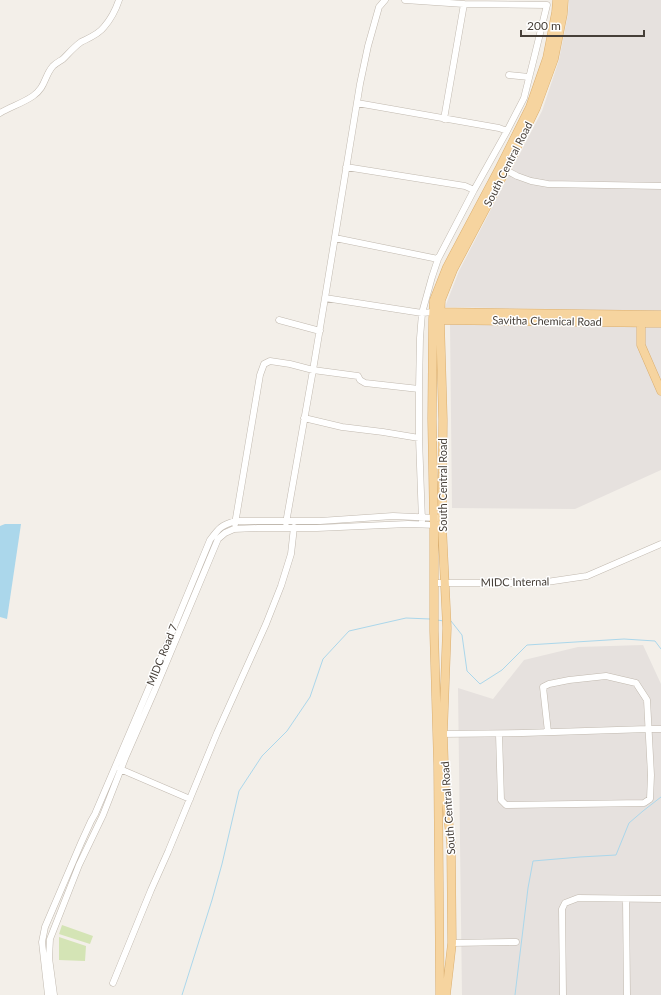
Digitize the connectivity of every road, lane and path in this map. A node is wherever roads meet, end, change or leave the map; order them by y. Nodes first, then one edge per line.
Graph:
1 (119, 0) edge
2 (384, 0) edge
3 (405, 0) edge
4 (413, 0) edge
5 (557, 0) edge
6 (564, 0) edge
7 (547, 2) edge
8 (464, 4) junction
9 (509, 75) dead end
10 (529, 77) junction
11 (357, 103) junction
12 (0, 113) edge
13 (444, 119) junction
14 (507, 131) junction
15 (346, 166) junction
16 (503, 168) junction
17 (661, 186) edge
18 (474, 190) junction
19 (335, 238) junction
20 (438, 259) junction
21 (325, 298) junction
22 (422, 313) junction
23 (661, 315) edge
24 (437, 316) junction
25 (641, 319) junction
26 (279, 320) dead end
27 (661, 323) edge
28 (320, 331) junction
29 (313, 370) junction
30 (419, 389) junction
31 (661, 391) edge
32 (304, 418) junction
33 (419, 438) junction
34 (421, 517) junction
35 (236, 521) junction
36 (438, 521) junction
37 (286, 525) junction
38 (422, 525) junction
39 (294, 527) junction
40 (234, 529) junction
41 (661, 544) edge
42 (202, 567) junction
43 (434, 582) junction
44 (445, 583) junction
45 (151, 691) junction
46 (648, 729) junction
47 (661, 729) edge
48 (548, 732) junction
49 (440, 734) junction
50 (499, 734) junction
51 (120, 769) junction
52 (190, 799) junction
53 (95, 814) junction
54 (103, 815) junction
55 (626, 899) junction
56 (661, 900) edge
57 (516, 942) dead end
58 (452, 943) junction
59 (113, 984) dead end
60 (48, 995) edge
61 (54, 995) edge
62 (440, 995) edge
63 (446, 995) edge
64 (564, 995) edge
65 (627, 995) edge

1 - 12 street
2 - 11 street
3 - 4 street
4 - 8 street
5 - 16 main road, South Central Road
6 - 16 main road, South Central Road
7 - 8 street
7 - 10 street
8 - 13 street
9 - 10 street
10 - 14 street
11 - 13 street
11 - 15 street
13 - 14 street
14 - 18 street
15 - 18 street
15 - 19 street
16 - 17 street
16 - 24 main road, South Central Road
18 - 20 street
19 - 20 street
19 - 21 street
20 - 22 street
21 - 22 street
21 - 28 street
22 - 24 street
22 - 30 street
23 - 25 main road, Savitha Chemical Road
24 - 25 main road, Savitha Chemical Road
24 - 36 main road, South Central Road
24 - 36 main road, South Central Road
25 - 27 main road, Savitha Chemical Road
25 - 31 main road
26 - 28 street
28 - 29 street
29 - 30 street
29 - 32 street
29 - 35 street
30 - 33 street
32 - 33 street
32 - 37 street
33 - 34 street
34 - 36 street, MIDC Road 7
34 - 37 street, MIDC Road 7
34 - 38 street
35 - 37 street, MIDC Road 7
35 - 40 street
35 - 42 street, MIDC Road 7
36 - 38 street, MIDC Road 7
36 - 43 main road, South Central Road
36 - 44 main road, South Central Road
37 - 39 street, MIDC Road 7
37 - 40 street, MIDC Road 7
38 - 39 street, MIDC Road 7
39 - 52 street
40 - 42 street, MIDC Road 7
41 - 44 street, MIDC Internal
42 - 45 street, MIDC Road 7
43 - 44 street, MIDC Internal
43 - 49 main road, South Central Road
44 - 49 main road, South Central Road
45 - 51 street, MIDC Road 7
45 - 53 street, MIDC Road 7
46 - 47 street
46 - 48 street
46 - 48 street
46 - 50 street
48 - 50 street
49 - 50 street
49 - 58 main road, South Central Road
49 - 62 main road, South Central Road
51 - 52 street
51 - 54 street, MIDC Road 7
52 - 59 street
53 - 54 street
53 - 60 street, MIDC Road 7
54 - 61 street, MIDC Road 7
55 - 56 street
55 - 64 street
55 - 65 street
57 - 58 street
58 - 63 main road, South Central Road

